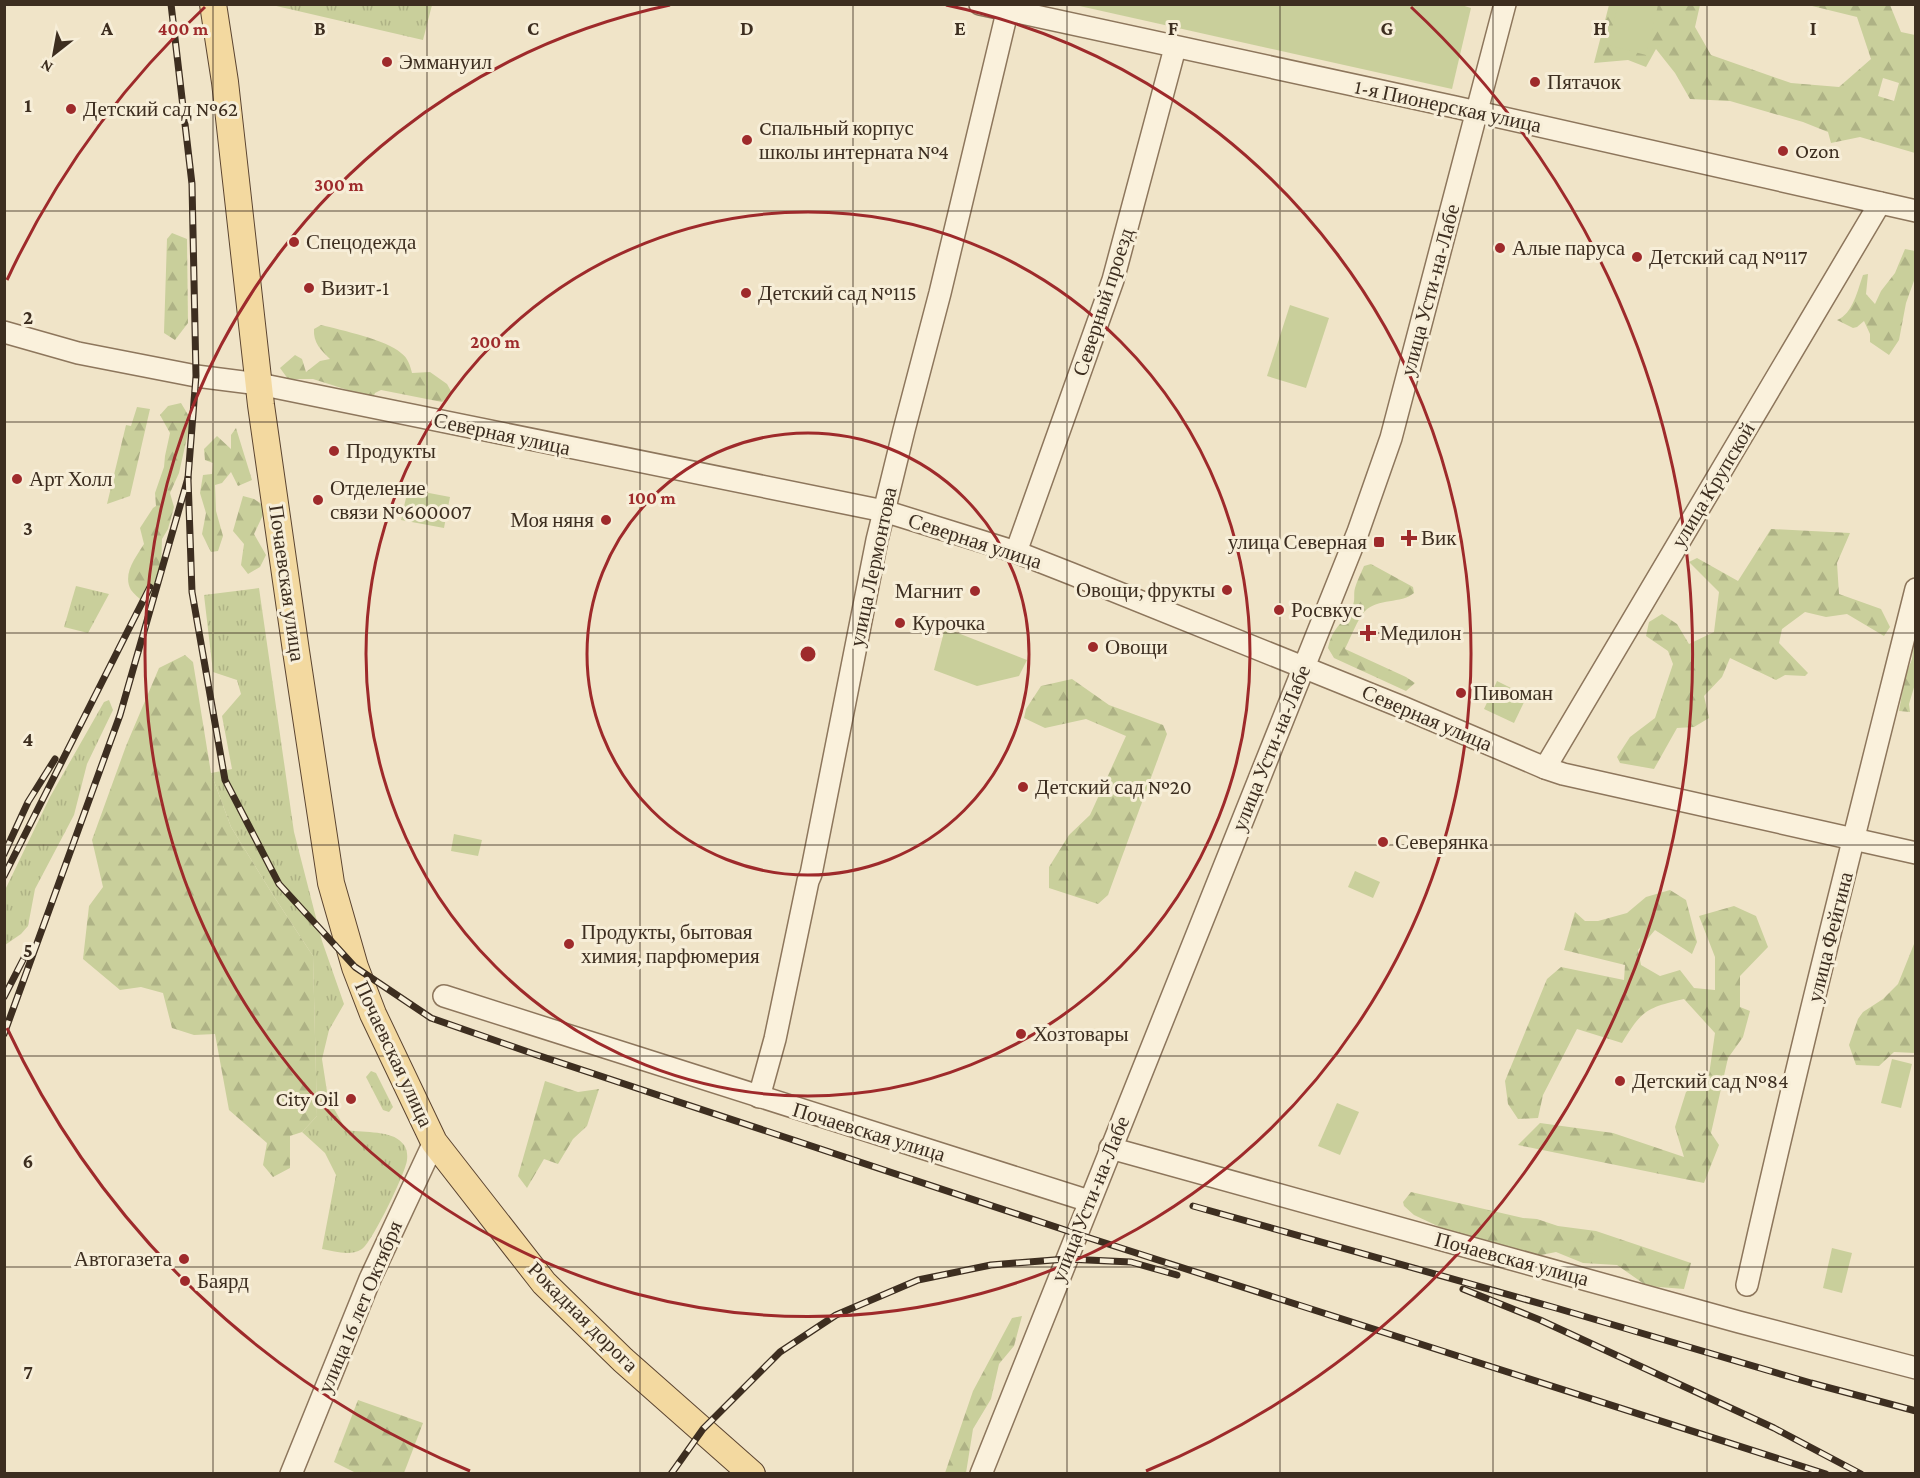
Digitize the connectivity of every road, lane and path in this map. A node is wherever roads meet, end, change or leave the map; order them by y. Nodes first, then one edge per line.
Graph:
1 (213, 4) edge
2 (980, 4) edge
3 (1505, 4) edge
4 (1008, 8) edge
5 (1175, 48) junction
6 (1476, 112) junction
7 (1880, 203) junction
8 (1916, 211) edge
9 (4, 332) edge
10 (259, 384) junction
11 (884, 511) junction
12 (1016, 552) junction
13 (1916, 589) edge
14 (1304, 667) junction
15 (1545, 768) junction
16 (1855, 839) junction
17 (1916, 854) edge
18 (444, 996) dead end
19 (759, 1097) junction
20 (434, 1142) junction
21 (1110, 1148) junction
22 (1089, 1201) junction
23 (1747, 1285) dead end
24 (1916, 1368) edge
25 (291, 1473) edge
26 (752, 1473) edge
27 (981, 1473) edge

1 - 10 main road, Почаевская улица
2 - 4 street, 1-я Пионерская улица
3 - 6 street, улица Усти-на-Лабе
4 - 5 street, 1-я Пионерская улица
4 - 11 street, улица Лермонтова
5 - 6 street, 1-я Пионерская улица
5 - 12 street, Северный проезд
6 - 7 street, 1-я Пионерская улица
6 - 14 street, улица Усти-на-Лабе
7 - 8 street, 1-я Пионерская улица
7 - 15 street, улица Крупской
9 - 10 street, Северная улица
10 - 11 street, Северная улица
10 - 20 main road, Почаевская улица
11 - 12 street, Северная улица
11 - 19 street, улица Лермонтова
12 - 14 street, Северная улица
13 - 16 street, улица Фейгина
14 - 15 street, Северная улица
14 - 21 street, улица Усти-на-Лабе
15 - 16 street, Северная улица
16 - 17 street, Северная улица
16 - 23 street, улица Фейгина
18 - 19 street, Почаевская улица
19 - 22 street, Почаевская улица
20 - 25 street, улица 16 лет Октября
20 - 26 main road, Рокадная дорога
21 - 22 street, улица Усти-на-Лабе
21 - 24 street, Почаевская улица
22 - 27 street, улица Усти-на-Лабе

